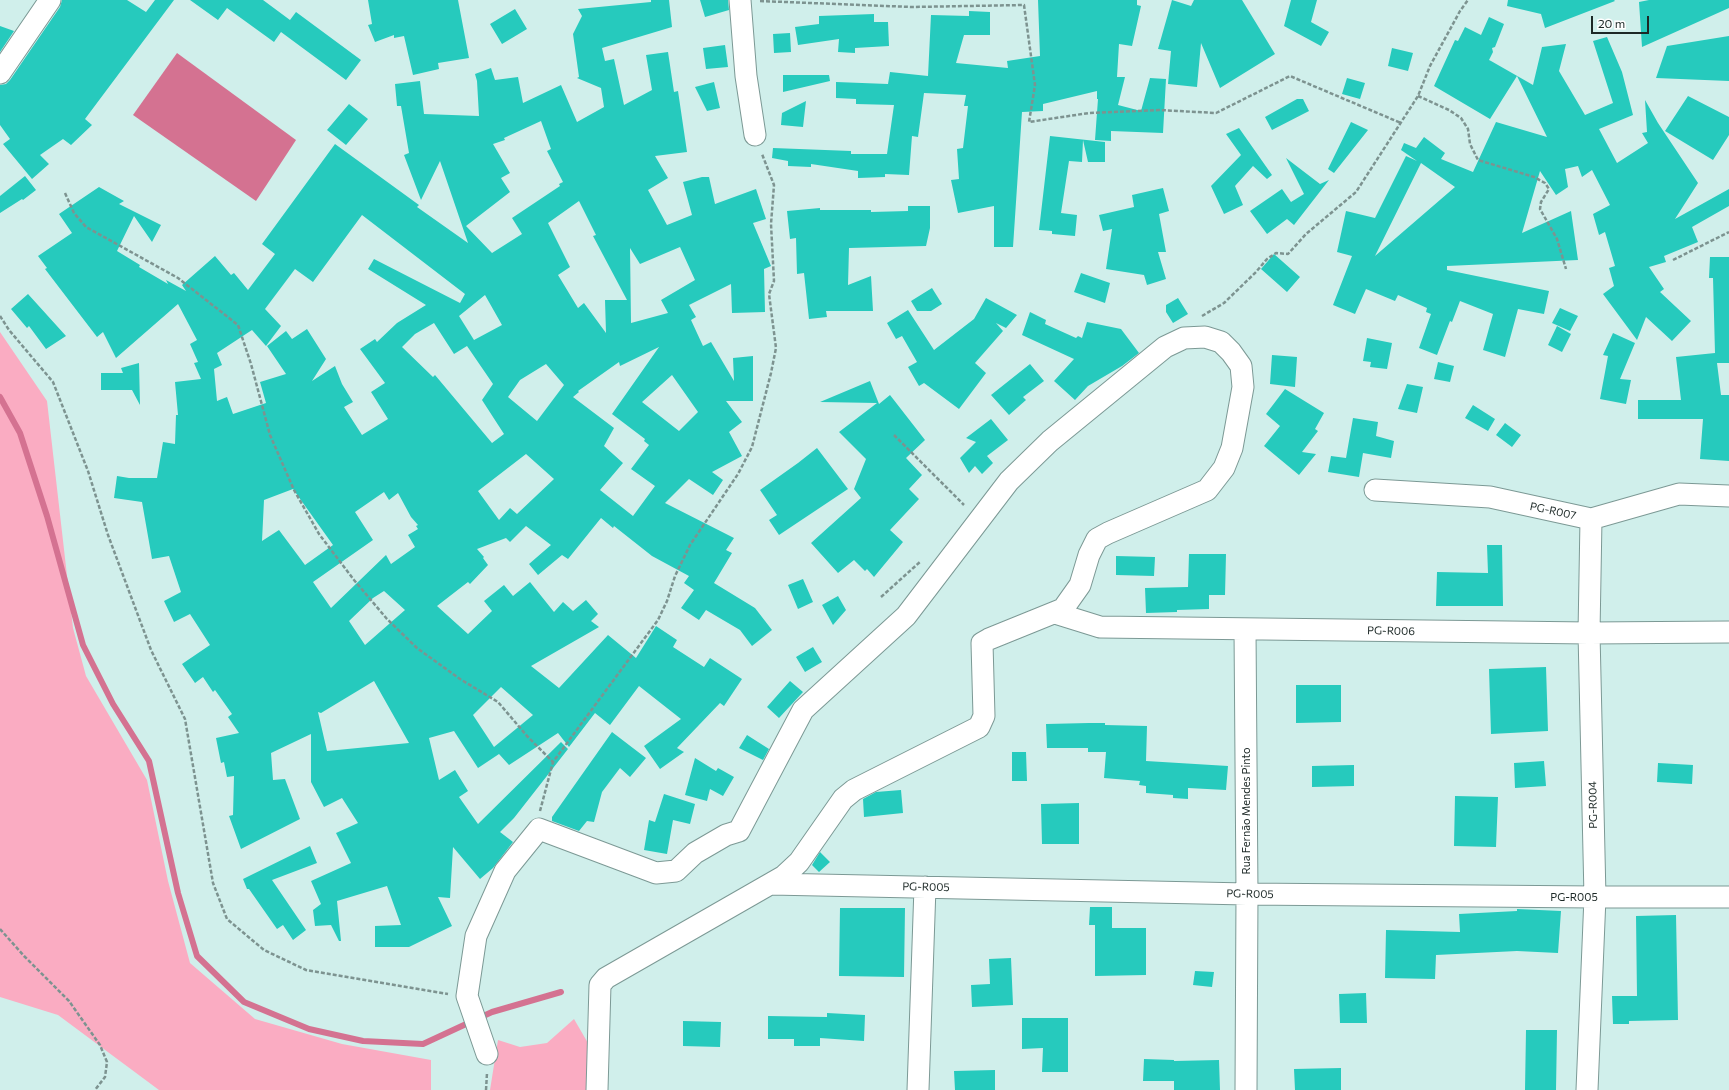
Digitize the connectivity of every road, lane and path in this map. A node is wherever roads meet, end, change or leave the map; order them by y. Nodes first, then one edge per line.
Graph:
1 (50, 0) edge
2 (740, 0) edge
3 (1468, 0) edge
4 (0, 73) edge
5 (1418, 96) junction
6 (1400, 122) junction
7 (754, 135) joint
8 (65, 193) dead end
9 (1729, 232) edge
10 (1673, 260) dead end
11 (1566, 269) dead end
12 (0, 316) edge
13 (1197, 318) dead end
14 (894, 435) dead end
15 (1375, 490) dead end
16 (1729, 496) edge
17 (970, 500) dead end
18 (964, 505) junction
19 (961, 510) dead end
20 (1590, 519) junction
21 (926, 555) dead end
22 (881, 598) dead end
23 (1055, 613) junction
24 (1245, 629) junction
25 (1729, 632) edge
26 (1589, 633) junction
27 (553, 762) junction
28 (539, 829) junction
29 (771, 884) junction
30 (925, 887) junction
31 (1247, 894) junction
32 (1595, 897) junction
33 (1729, 897) edge
34 (0, 929) edge
35 (467, 996) junction
36 (488, 1054) dead end
37 (95, 1090) edge
38 (597, 1090) edge
39 (918, 1090) edge
40 (1246, 1090) edge
41 (1587, 1090) edge

1 - 4 street
2 - 6 path
2 - 7 street
3 - 5 path
5 - 6 path
5 - 11 path
6 - 13 path
7 - 27 path
8 - 27 path
9 - 10 path
12 - 35 path
14 - 18 path
15 - 20 street, PG-R007
16 - 20 street, PG-R007
17 - 18 path
18 - 19 path
20 - 26 street, PG-R004
21 - 22 path
23 - 24 street, PG-R006
23 - 28 street
23 - 29 street
24 - 26 street, PG-R006
24 - 31 street, Rua Fernão Mendes Pinto
25 - 26 street, PG-R006
26 - 32 street, PG-R004
27 - 28 path
28 - 35 street
29 - 30 street, PG-R005
29 - 38 street
30 - 31 street, PG-R005
30 - 39 street
31 - 32 street, PG-R005
31 - 40 street, Rua Fernão Mendes Pinto
32 - 33 street, PG-R005
32 - 41 street, PG-R004
34 - 37 path
35 - 36 street

